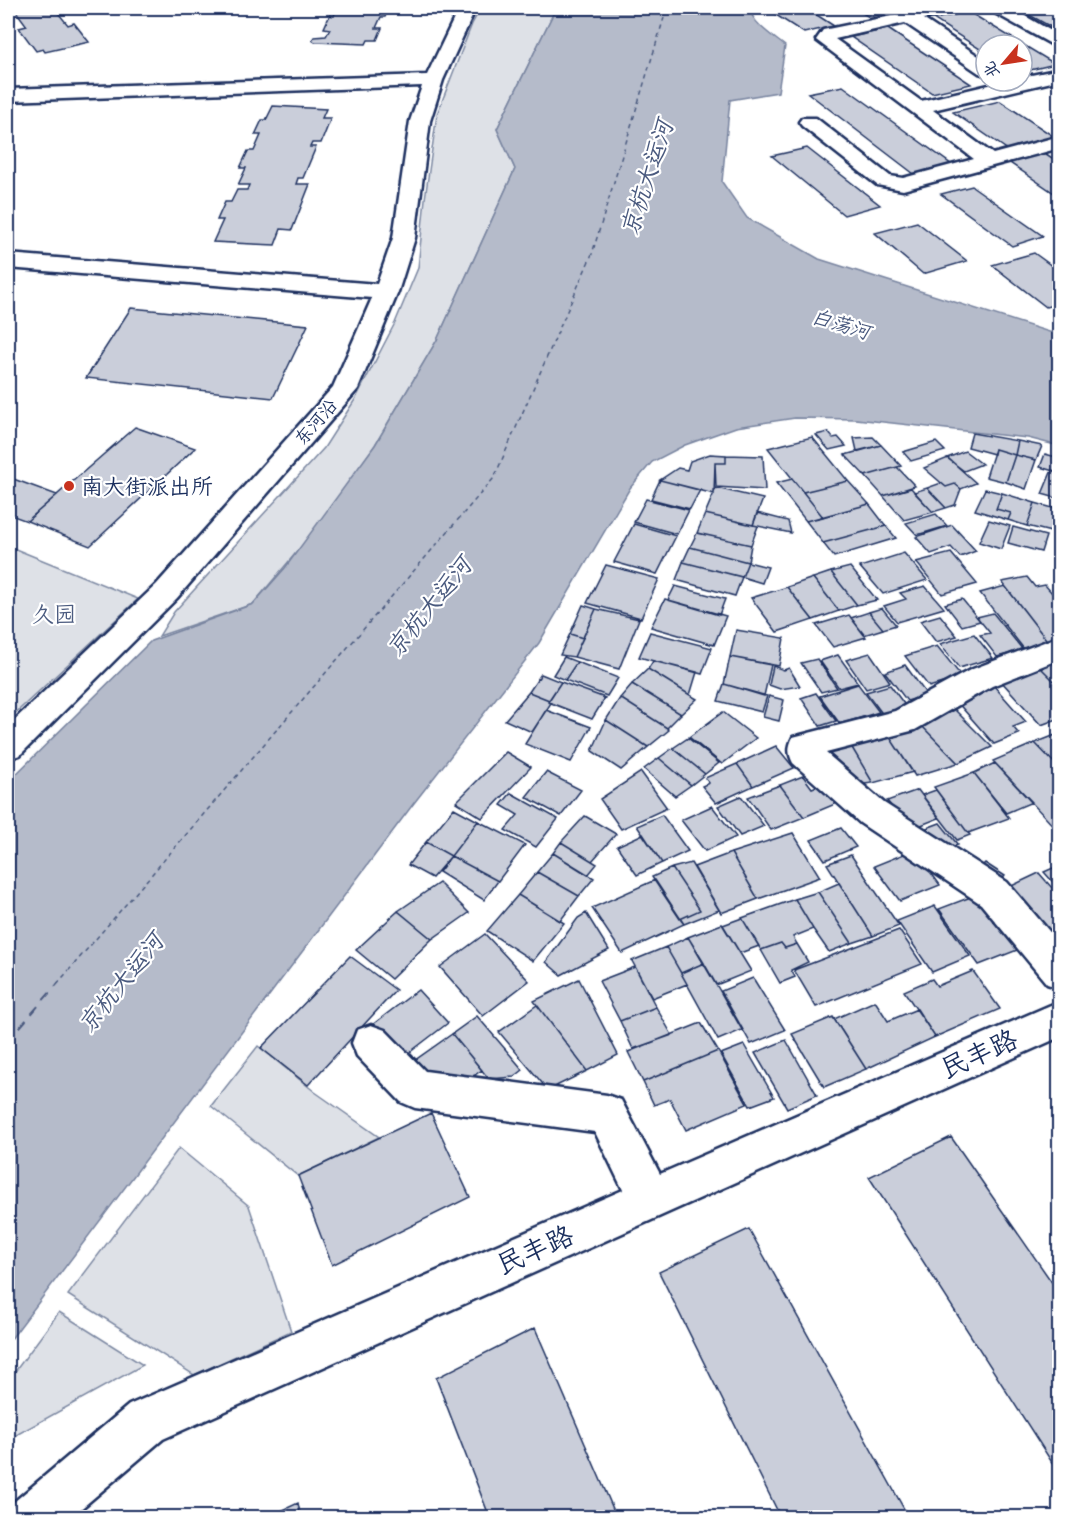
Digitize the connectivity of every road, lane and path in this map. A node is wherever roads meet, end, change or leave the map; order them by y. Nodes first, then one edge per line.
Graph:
1 (467, 8) edge
2 (952, 8) edge
3 (999, 8) edge
4 (920, 12) edge
5 (1059, 44) edge
6 (974, 59) edge
7 (1059, 74) edge
8 (1034, 78) edge
9 (434, 80) junction
10 (974, 92) edge
11 (8, 95) edge
12 (916, 108) junction
13 (809, 122) dead end
14 (1059, 142) edge
15 (990, 161) junction
16 (8, 261) edge
17 (386, 292) junction
18 (1059, 647) edge
19 (8, 746) edge
20 (1059, 972) edge
21 (1059, 1018) edge
22 (371, 1043) dead end
23 (650, 1199) junction
24 (32, 1518) edge

1 - 9 street, 东河沿
2 - 4 street
3 - 5 street
4 - 6 street
4 - 12 street
7 - 8 street
9 - 11 street
9 - 17 street, 东河沿
10 - 12 street
12 - 15 street
13 - 15 street
14 - 15 street
16 - 17 street
17 - 19 street, 东河沿
18 - 20 street
21 - 23 street, 民丰路
22 - 23 street
23 - 24 street, 民丰路

